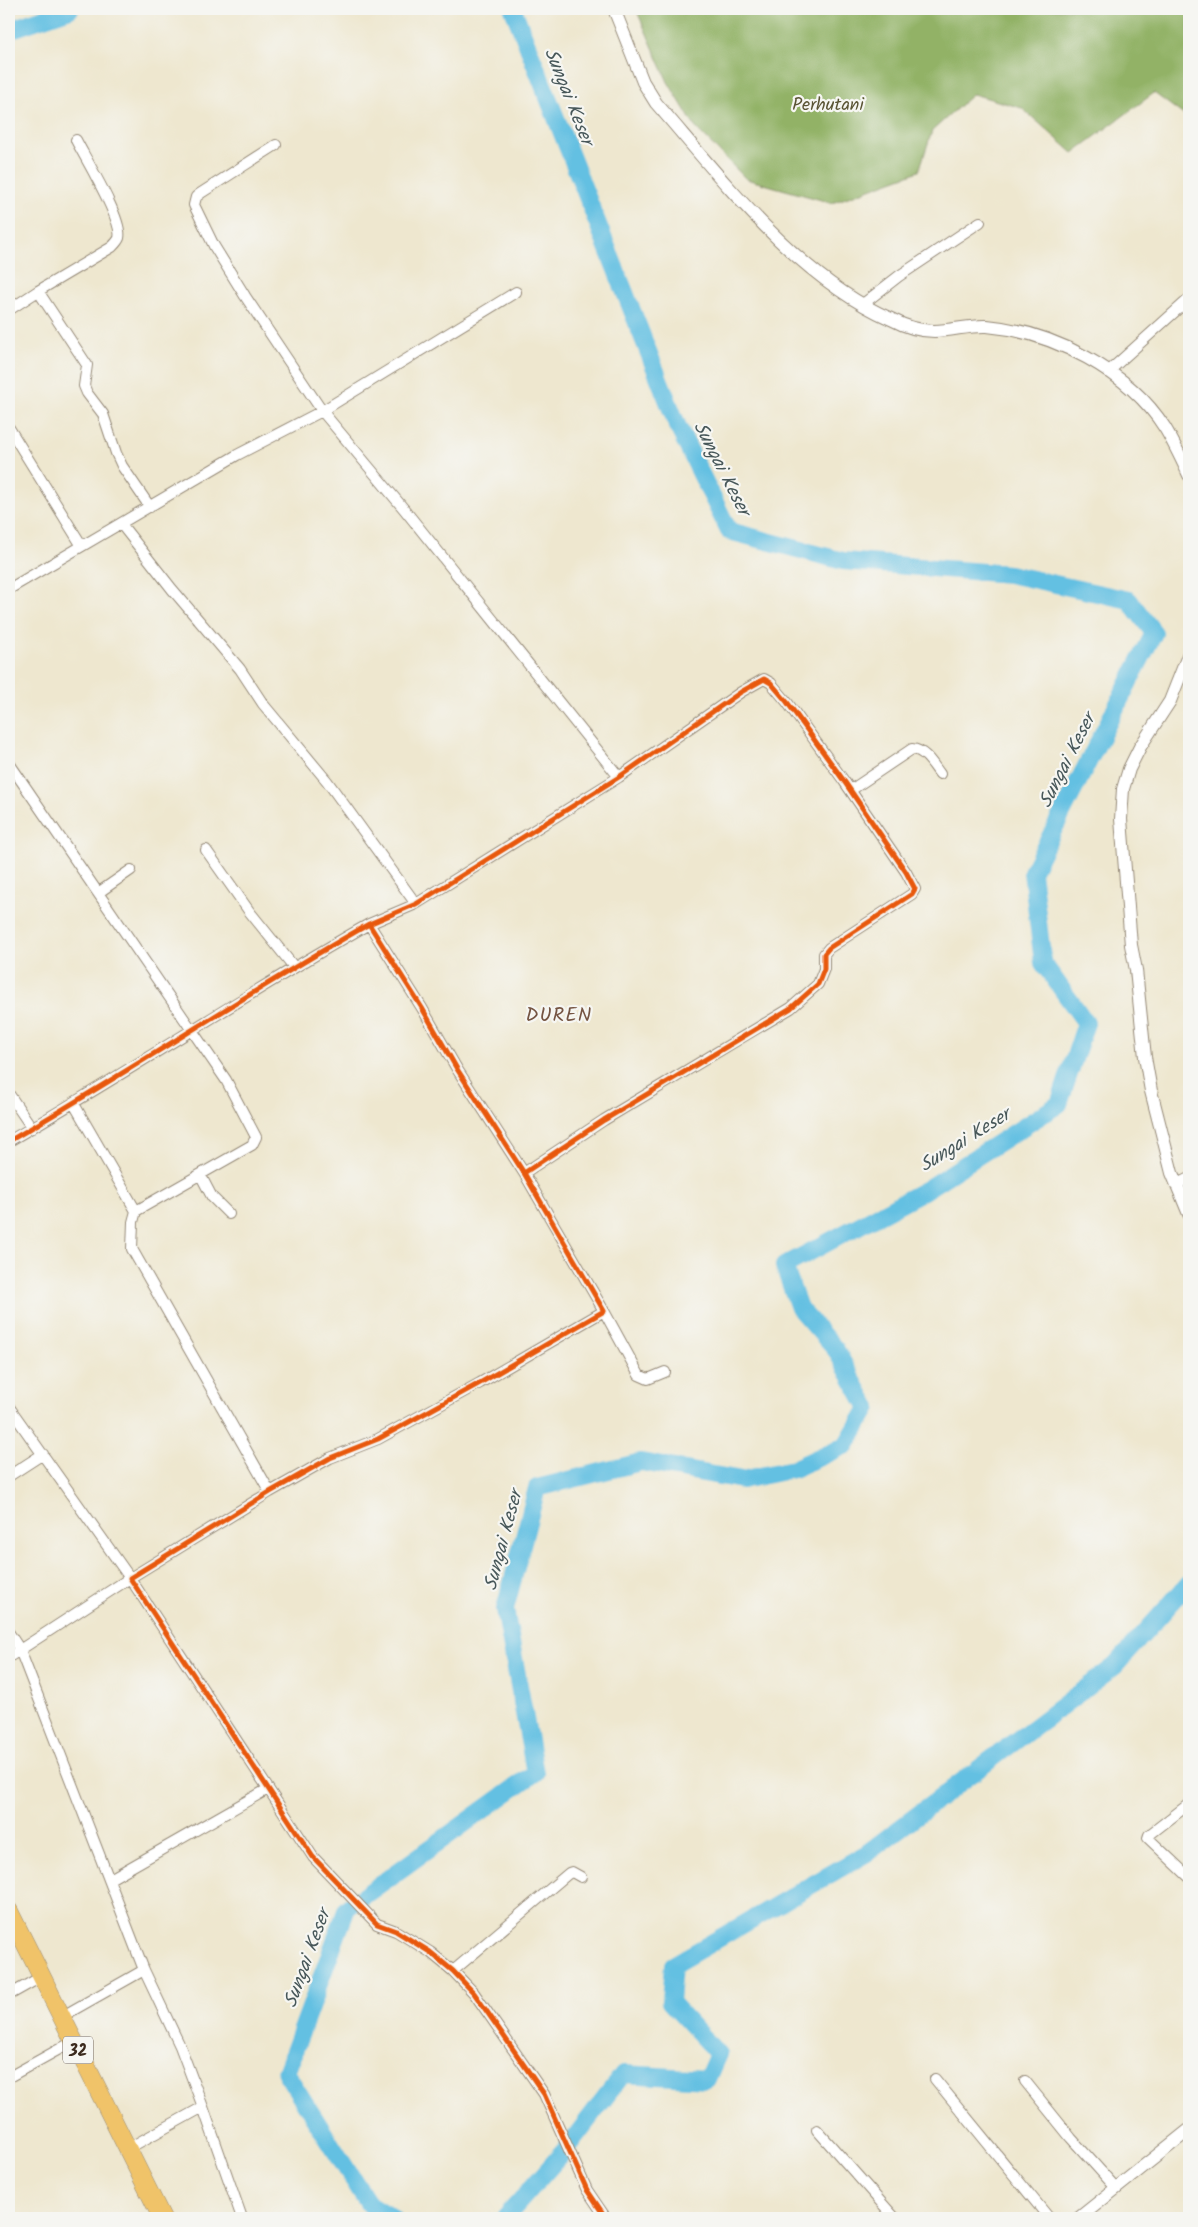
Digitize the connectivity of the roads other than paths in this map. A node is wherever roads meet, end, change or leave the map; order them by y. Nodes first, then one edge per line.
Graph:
1 (614, 9) edge
2 (76, 140) dead end
3 (276, 145) dead end
4 (980, 222) dead end
5 (38, 291) junction
6 (516, 292) dead end
7 (1189, 299) edge
8 (862, 304) junction
9 (9, 310) edge
10 (1108, 372) junction
11 (322, 411) junction
12 (9, 428) edge
13 (1189, 475) edge
14 (150, 507) junction
15 (121, 524) junction
16 (82, 546) junction
17 (9, 589) edge
18 (1189, 653) edge
19 (9, 763) edge
20 (940, 774) dead end
21 (619, 777) junction
22 (851, 790) junction
23 (206, 850) dead end
24 (131, 870) dead end
25 (98, 893) junction
26 (416, 904) junction
27 (369, 924) junction
28 (294, 967) junction
29 (193, 1030) junction
30 (9, 1094) edge
31 (74, 1104) junction
32 (32, 1128) junction
33 (9, 1142) edge
34 (524, 1173) junction
35 (200, 1176) junction
36 (1189, 1178) edge
37 (1177, 1184) junction
38 (136, 1211) junction
39 (229, 1214) dead end
40 (1189, 1214) edge
41 (604, 1311) junction
42 (665, 1372) dead end
43 (9, 1407) edge
44 (43, 1454) junction
45 (9, 1476) edge
46 (270, 1492) junction
47 (130, 1578) junction
48 (9, 1633) edge
49 (20, 1650) junction
50 (9, 1657) edge
51 (268, 1789) junction
52 (1189, 1804) edge
53 (581, 1877) dead end
54 (1189, 1877) edge
55 (110, 1879) junction
56 (9, 1911) edge
57 (144, 1970) junction
58 (454, 1971) junction
59 (41, 1977) junction
60 (9, 1995) edge
61 (61, 2017) junction
62 (74, 2041) junction
63 (9, 2077) edge
64 (935, 2079) dead end
65 (1025, 2081) dead end
66 (203, 2107) junction
67 (816, 2130) dead end
68 (1189, 2130) edge
69 (127, 2149) junction
70 (1116, 2188) junction
71 (156, 2216) edge
72 (242, 2218) edge
73 (606, 2218) edge
74 (895, 2218) edge
75 (1049, 2218) edge
76 (1079, 2218) edge

1 - 8 street
2 - 5 street
3 - 11 street
4 - 8 street
5 - 9 street
5 - 14 street
6 - 11 street
7 - 10 street
8 - 10 street
10 - 13 street
11 - 14 street
11 - 21 street
12 - 16 street
14 - 15 street
15 - 16 street
15 - 26 street
16 - 17 street
18 - 37 street
19 - 25 street
20 - 22 street
21 - 22 street
21 - 26 street
22 - 34 street
23 - 28 street
24 - 25 street
25 - 29 street
26 - 27 street
27 - 28 street
27 - 34 street
28 - 29 street
29 - 31 street
29 - 35 street
30 - 32 street
31 - 32 street
31 - 38 street
32 - 33 street
34 - 41 street
35 - 38 street
35 - 39 street
36 - 37 street
37 - 40 street
38 - 46 street
41 - 42 street
41 - 46 street
43 - 44 street
44 - 45 street
44 - 47 street
46 - 47 street
47 - 49 street
47 - 51 street
48 - 49 street
49 - 50 street
49 - 55 street
51 - 55 street
51 - 58 street
52 - 54 street
53 - 58 street
55 - 57 street
56 - 59 highway, 32
57 - 61 street
57 - 66 street
58 - 73 street
59 - 60 street
59 - 61 highway, 32
61 - 62 highway, 32
62 - 63 street
62 - 69 highway, 32
64 - 75 street
65 - 70 street
66 - 69 street
66 - 72 street
67 - 74 street
68 - 70 street
69 - 71 highway, 32
70 - 76 street

